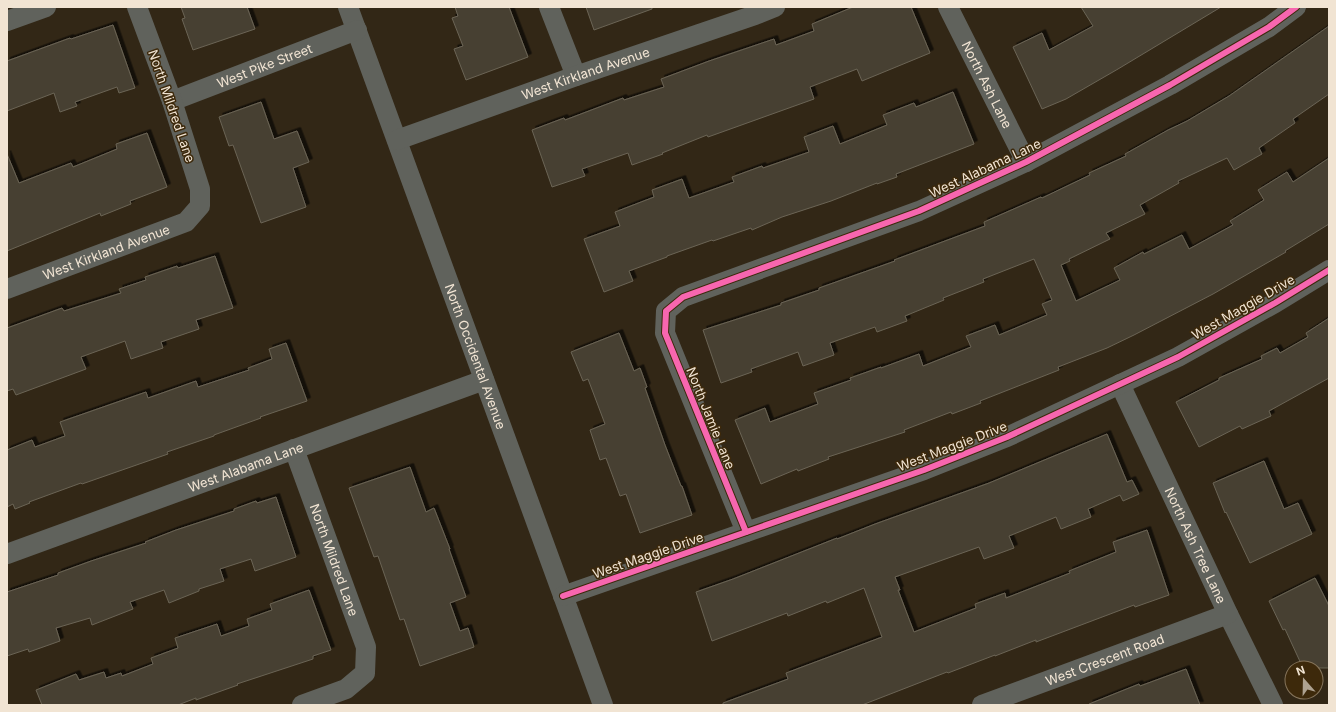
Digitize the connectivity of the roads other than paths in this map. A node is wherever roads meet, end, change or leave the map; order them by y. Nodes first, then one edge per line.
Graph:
1 (46, 7) edge
2 (137, 7) edge
3 (348, 7) edge
4 (549, 7) edge
5 (775, 7) edge
6 (948, 7) edge
7 (1296, 7) edge
8 (7, 22) edge
9 (357, 30) junction
10 (576, 76) junction
11 (172, 101) junction
12 (397, 140) junction
13 (1026, 162) junction
14 (200, 206) joint
15 (1329, 270) edge
16 (7, 289) edge
17 (666, 311) joint
18 (484, 380) junction
19 (1120, 384) junction
20 (294, 449) junction
21 (746, 532) junction
22 (7, 554) edge
23 (563, 596) junction
24 (1228, 614) junction
25 (302, 705) edge
26 (603, 705) edge
27 (982, 705) edge
28 (1273, 705) edge

1 - 8 street
2 - 11 street, North Mildred Lane
3 - 9 street, North Occidental Avenue
4 - 10 street
5 - 10 street, West Kirkland Avenue
6 - 13 street, North Ash Lane
7 - 13 street, West Alabama Lane
9 - 11 street, West Pike Street
9 - 12 street, North Occidental Avenue
10 - 12 street, West Kirkland Avenue
11 - 14 street, North Mildred Lane
12 - 18 street, North Occidental Avenue
13 - 17 street, West Alabama Lane
14 - 16 street, West Kirkland Avenue
15 - 19 street, West Maggie Drive
17 - 21 street, North Jamie Lane
18 - 20 street, West Alabama Lane
18 - 23 street, North Occidental Avenue
19 - 21 street, West Maggie Drive
19 - 24 street, North Ash Tree Lane
20 - 22 street, West Alabama Lane
20 - 25 street, North Mildred Lane
21 - 23 street, West Maggie Drive
23 - 26 street, North Occidental Avenue
24 - 27 street, West Crescent Road
24 - 28 street, North Ash Tree Lane

